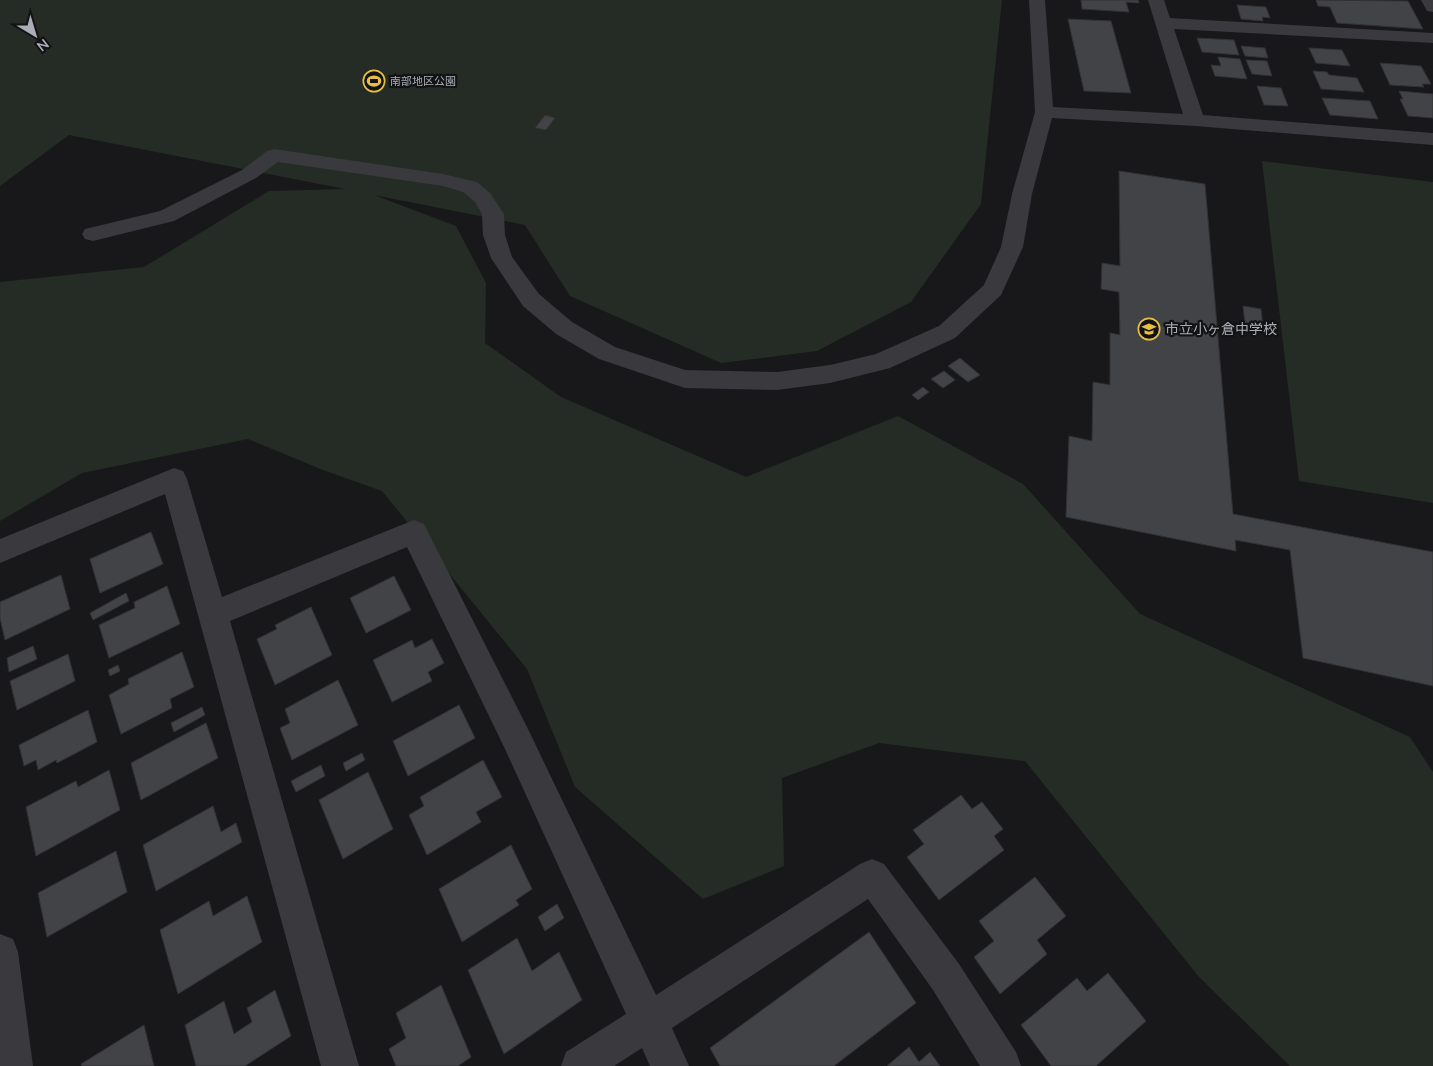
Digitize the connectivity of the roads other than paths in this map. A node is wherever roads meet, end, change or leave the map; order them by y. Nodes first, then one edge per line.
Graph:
1 (1037, 0) edge
2 (1156, 0) edge
3 (1429, 0) edge
4 (1433, 7) edge
5 (1163, 23) junction
6 (1433, 38) edge
7 (1044, 112) junction
8 (1195, 120) junction
9 (1433, 139) edge
10 (93, 234) dead end
11 (0, 551) edge
12 (213, 614) junction
13 (0, 952) edge
14 (650, 1022) junction
15 (14, 1066) edge
16 (340, 1066) edge
17 (580, 1066) edge
18 (670, 1066) edge
19 (1002, 1066) edge

1 - 7 street
2 - 5 street
3 - 4 street
5 - 6 street
5 - 8 street
7 - 8 street
7 - 10 street
8 - 9 street
11 - 12 street
12 - 14 street
12 - 16 street
13 - 15 street
14 - 17 street
14 - 18 street
14 - 19 street

